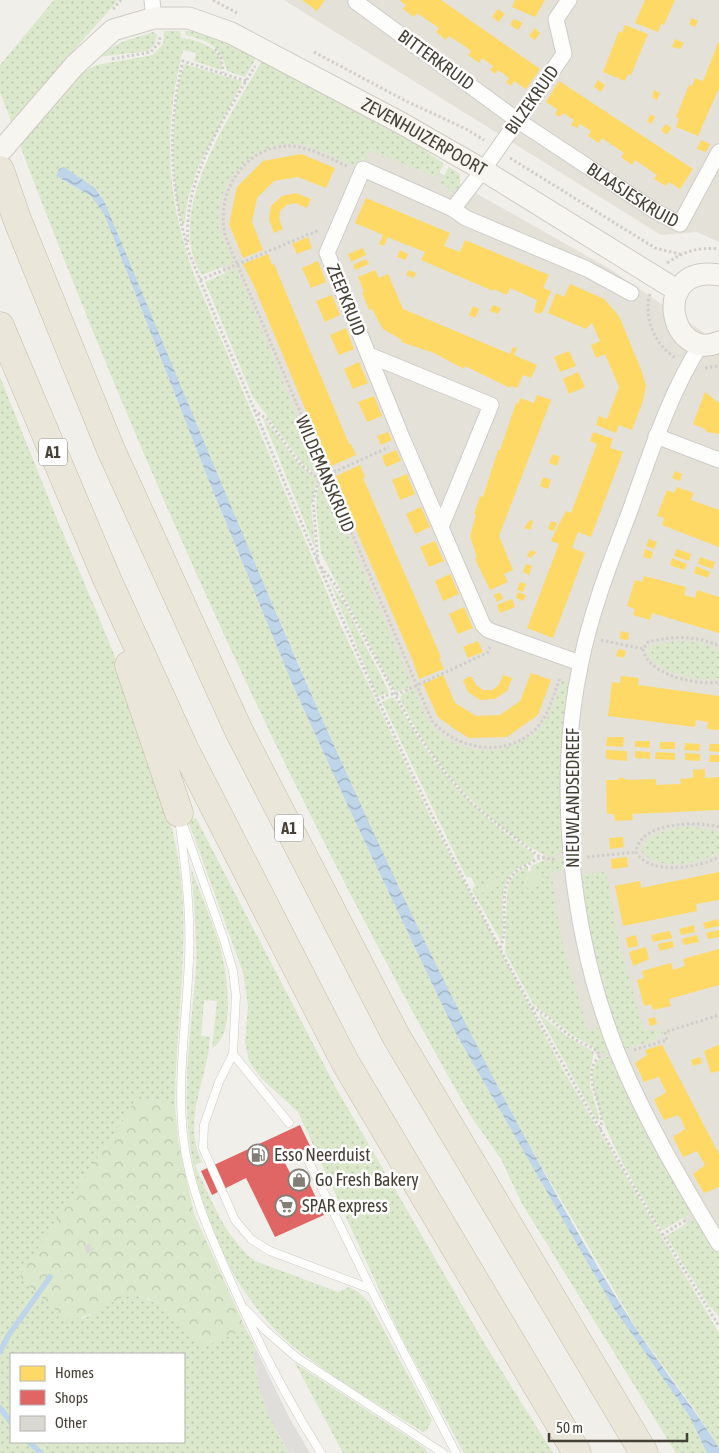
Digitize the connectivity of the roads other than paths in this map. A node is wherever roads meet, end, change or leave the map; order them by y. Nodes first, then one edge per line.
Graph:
1 (357, 0) edge
2 (569, 0) edge
3 (153, 9) edge
4 (518, 120) junction
5 (0, 152) edge
6 (719, 152) edge
7 (0, 170) edge
8 (483, 170) junction
9 (453, 209) junction
10 (719, 274) edge
11 (678, 291) junction
12 (631, 293) dead end
13 (0, 326) edge
14 (710, 343) edge
15 (369, 356) junction
16 (656, 436) junction
17 (719, 460) edge
18 (442, 527) junction
19 (106, 578) junction
20 (574, 661) junction
21 (179, 813) junction
22 (233, 1054) junction
23 (289, 1123) dead end
24 (305, 1154) dead end
25 (719, 1244) edge
26 (371, 1289) junction
27 (239, 1300) junction
28 (321, 1453) edge
29 (443, 1453) edge
30 (456, 1453) edge
31 (577, 1453) edge
32 (644, 1453) edge

1 - 4 street, BITTERKRUID
2 - 4 street, BILZEKRUID
3 - 5 street, ZEVENHUIZERPOORT
3 - 8 street, ZEVENHUIZERPOORT
4 - 6 street, BLAASJESKRUID
4 - 8 street, BILZEKRUID
7 - 32 highway, A1
8 - 9 street
8 - 11 street, ZEVENHUIZERPOORT
9 - 12 street
9 - 15 street, ZEEPKRUID
10 - 11 street
11 - 14 street
13 - 19 highway, A1
14 - 16 street, NIEUWLANDSEDREEF
15 - 18 street, ZEEPKRUID
15 - 18 street, ZEEPKRUID
16 - 17 street
16 - 20 street, NIEUWLANDSEDREEF
18 - 20 street, ZEEPKRUID
19 - 21 highway, A1
19 - 31 highway, A1
20 - 25 street, NIEUWLANDSEDREEF
21 - 22 lane, A1
21 - 27 lane, A1
22 - 23 lane
22 - 26 lane, A1
24 - 26 lane
26 - 30 lane
27 - 28 lane, A1
27 - 29 lane, A1

